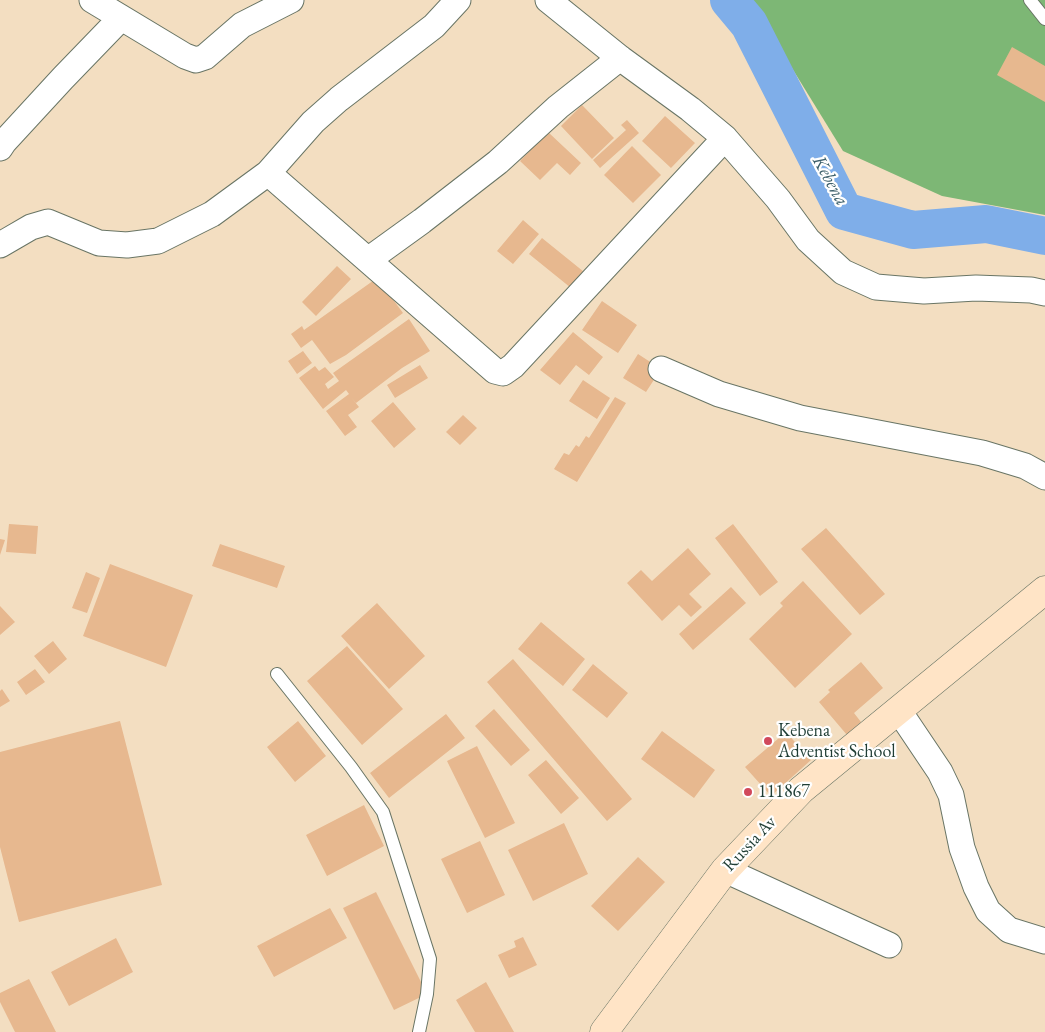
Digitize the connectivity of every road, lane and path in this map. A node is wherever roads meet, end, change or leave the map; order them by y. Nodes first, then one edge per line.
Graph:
1 (92, 0) edge
2 (291, 0) edge
3 (458, 0) edge
4 (548, 0) edge
5 (1030, 0) edge
6 (121, 18) junction
7 (1045, 20) edge
8 (620, 58) junction
9 (725, 138) junction
10 (0, 148) edge
11 (268, 173) junction
12 (0, 245) edge
13 (368, 260) junction
14 (1045, 293) edge
15 (661, 369) dead end
16 (1045, 477) edge
17 (1045, 590) edge
18 (277, 674) dead end
19 (899, 711) junction
20 (725, 870) junction
21 (1045, 941) edge
22 (889, 945) dead end
23 (418, 1032) edge
24 (604, 1032) edge

1 - 6 street
2 - 6 street
3 - 11 street
4 - 8 street
5 - 7 lane
6 - 10 street
8 - 9 street
8 - 13 street
9 - 13 street
9 - 14 street
11 - 12 street
11 - 13 street
15 - 16 street
17 - 19 main road, Russia Av
18 - 23 lane
19 - 20 main road, Russia Av
19 - 21 street
20 - 22 street
20 - 24 main road, Russia Av

